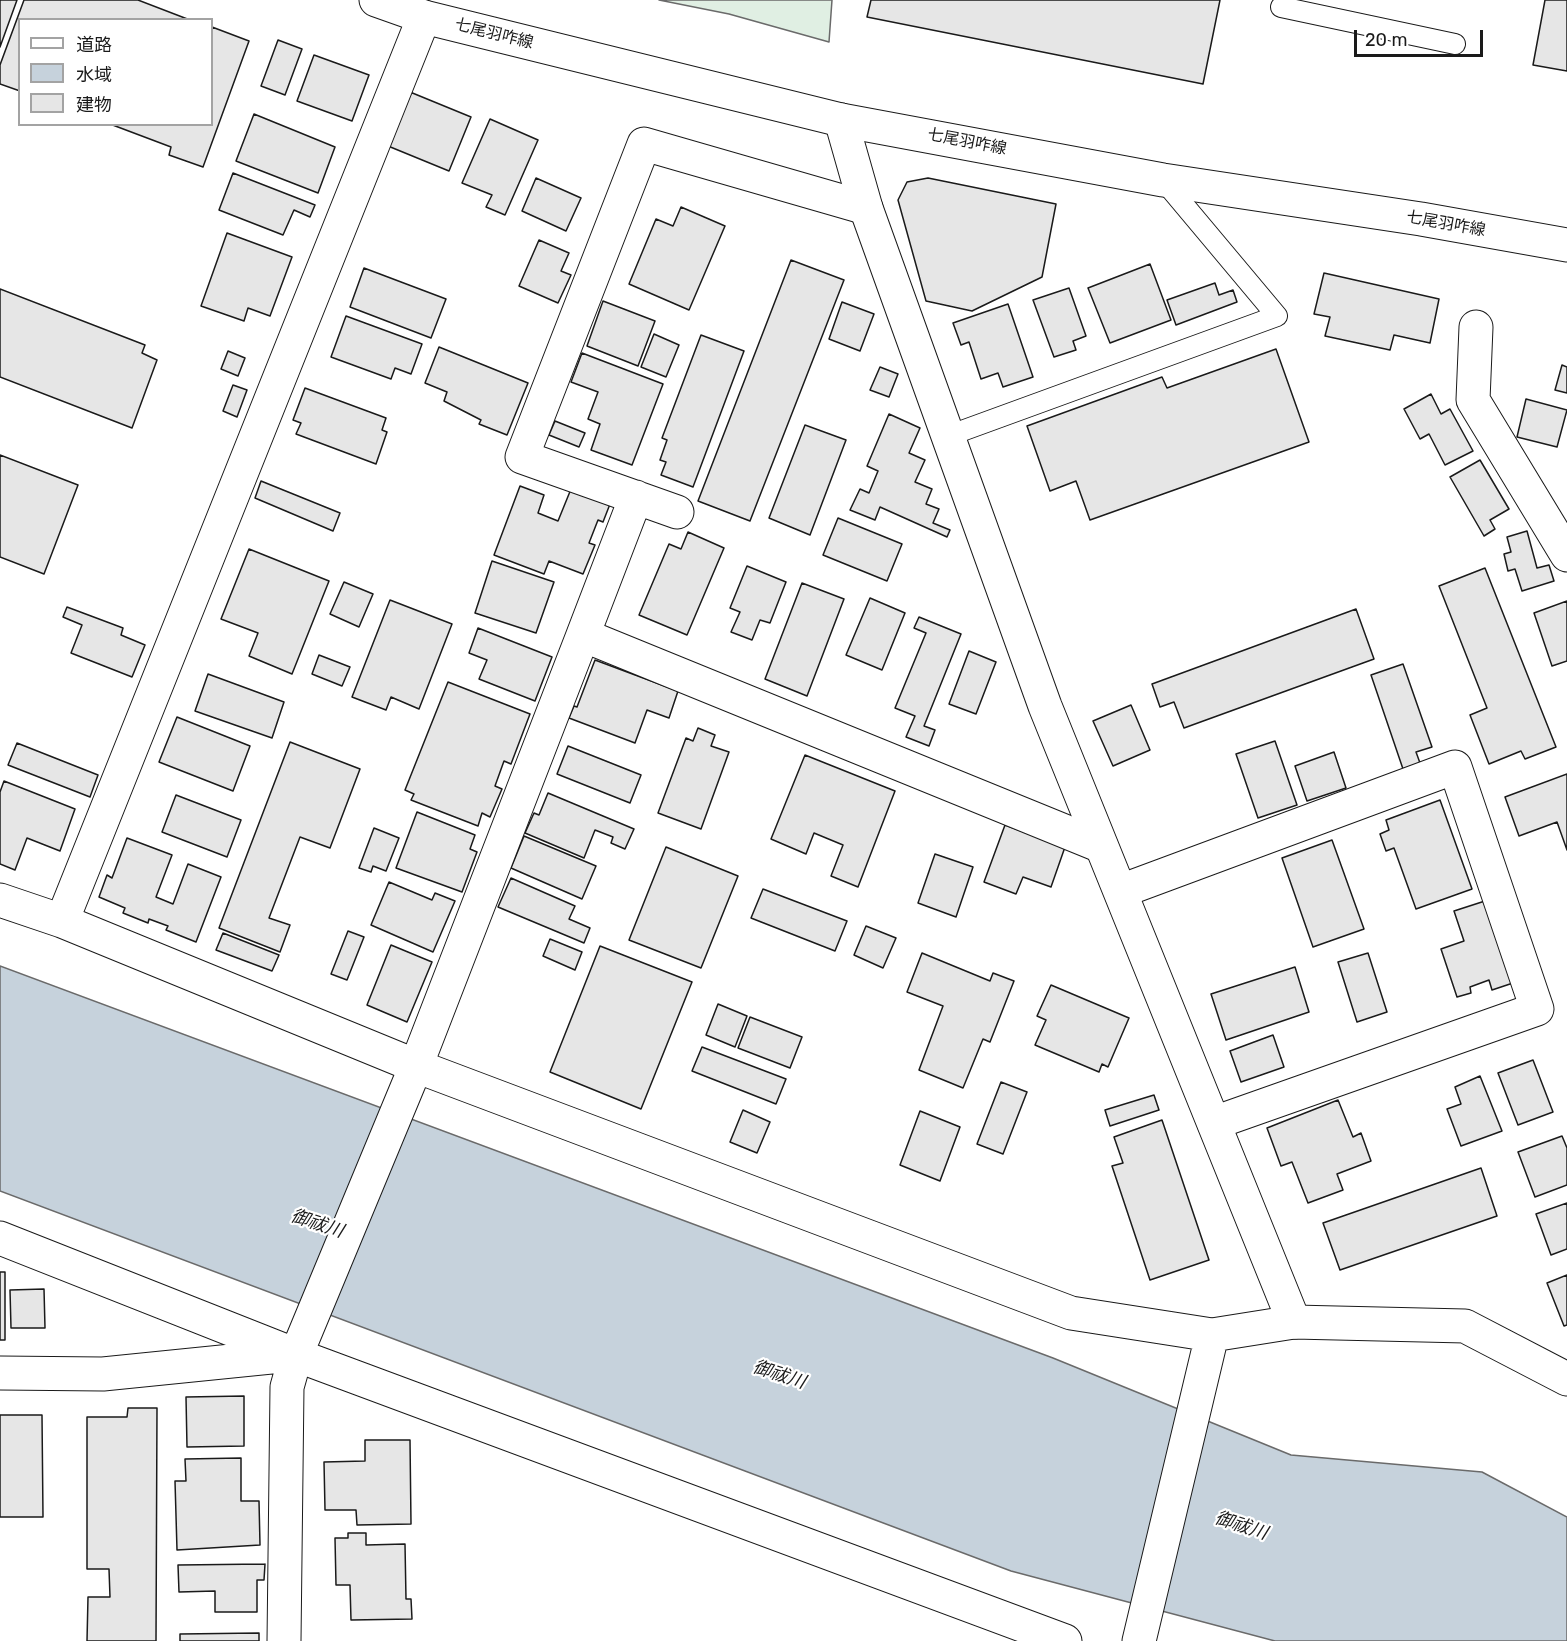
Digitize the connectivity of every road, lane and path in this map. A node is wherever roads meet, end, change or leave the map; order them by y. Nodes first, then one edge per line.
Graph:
1 (376, 0) edge
2 (1281, 7) dead end
3 (424, 17) junction
4 (1455, 44) dead end
5 (841, 120) junction
6 (1163, 180) junction
7 (866, 208) junction
8 (1567, 245) edge
9 (1476, 327) dead end
10 (948, 436) junction
11 (636, 497) junction
12 (676, 512) dead end
13 (1567, 555) edge
14 (583, 635) junction
15 (1101, 846) junction
16 (1121, 891) junction
17 (0, 900) edge
18 (62, 921) junction
19 (416, 1066) junction
20 (1214, 1123) junction
21 (0, 1238) edge
22 (1294, 1322) junction
23 (1212, 1335) junction
24 (296, 1355) junction
25 (0, 1373) edge
26 (1567, 1379) edge
27 (284, 1641) edge
28 (1065, 1641) edge
29 (1139, 1641) edge

1 - 3 street, 七尾羽咋線
2 - 4 lane
3 - 5 street, 七尾羽咋線
3 - 18 street
5 - 6 street, 七尾羽咋線
5 - 7 street
6 - 8 street, 七尾羽咋線
6 - 10 lane
7 - 10 street
7 - 11 street
9 - 13 street
10 - 15 street
11 - 12 street
11 - 14 street
14 - 15 street
14 - 19 street
15 - 16 street
16 - 20 street
16 - 20 street
17 - 18 street
18 - 19 street
19 - 23 street
19 - 24 street
20 - 22 street
21 - 24 street
22 - 23 street
22 - 26 street
23 - 29 street
24 - 25 street
24 - 27 street
24 - 28 street

